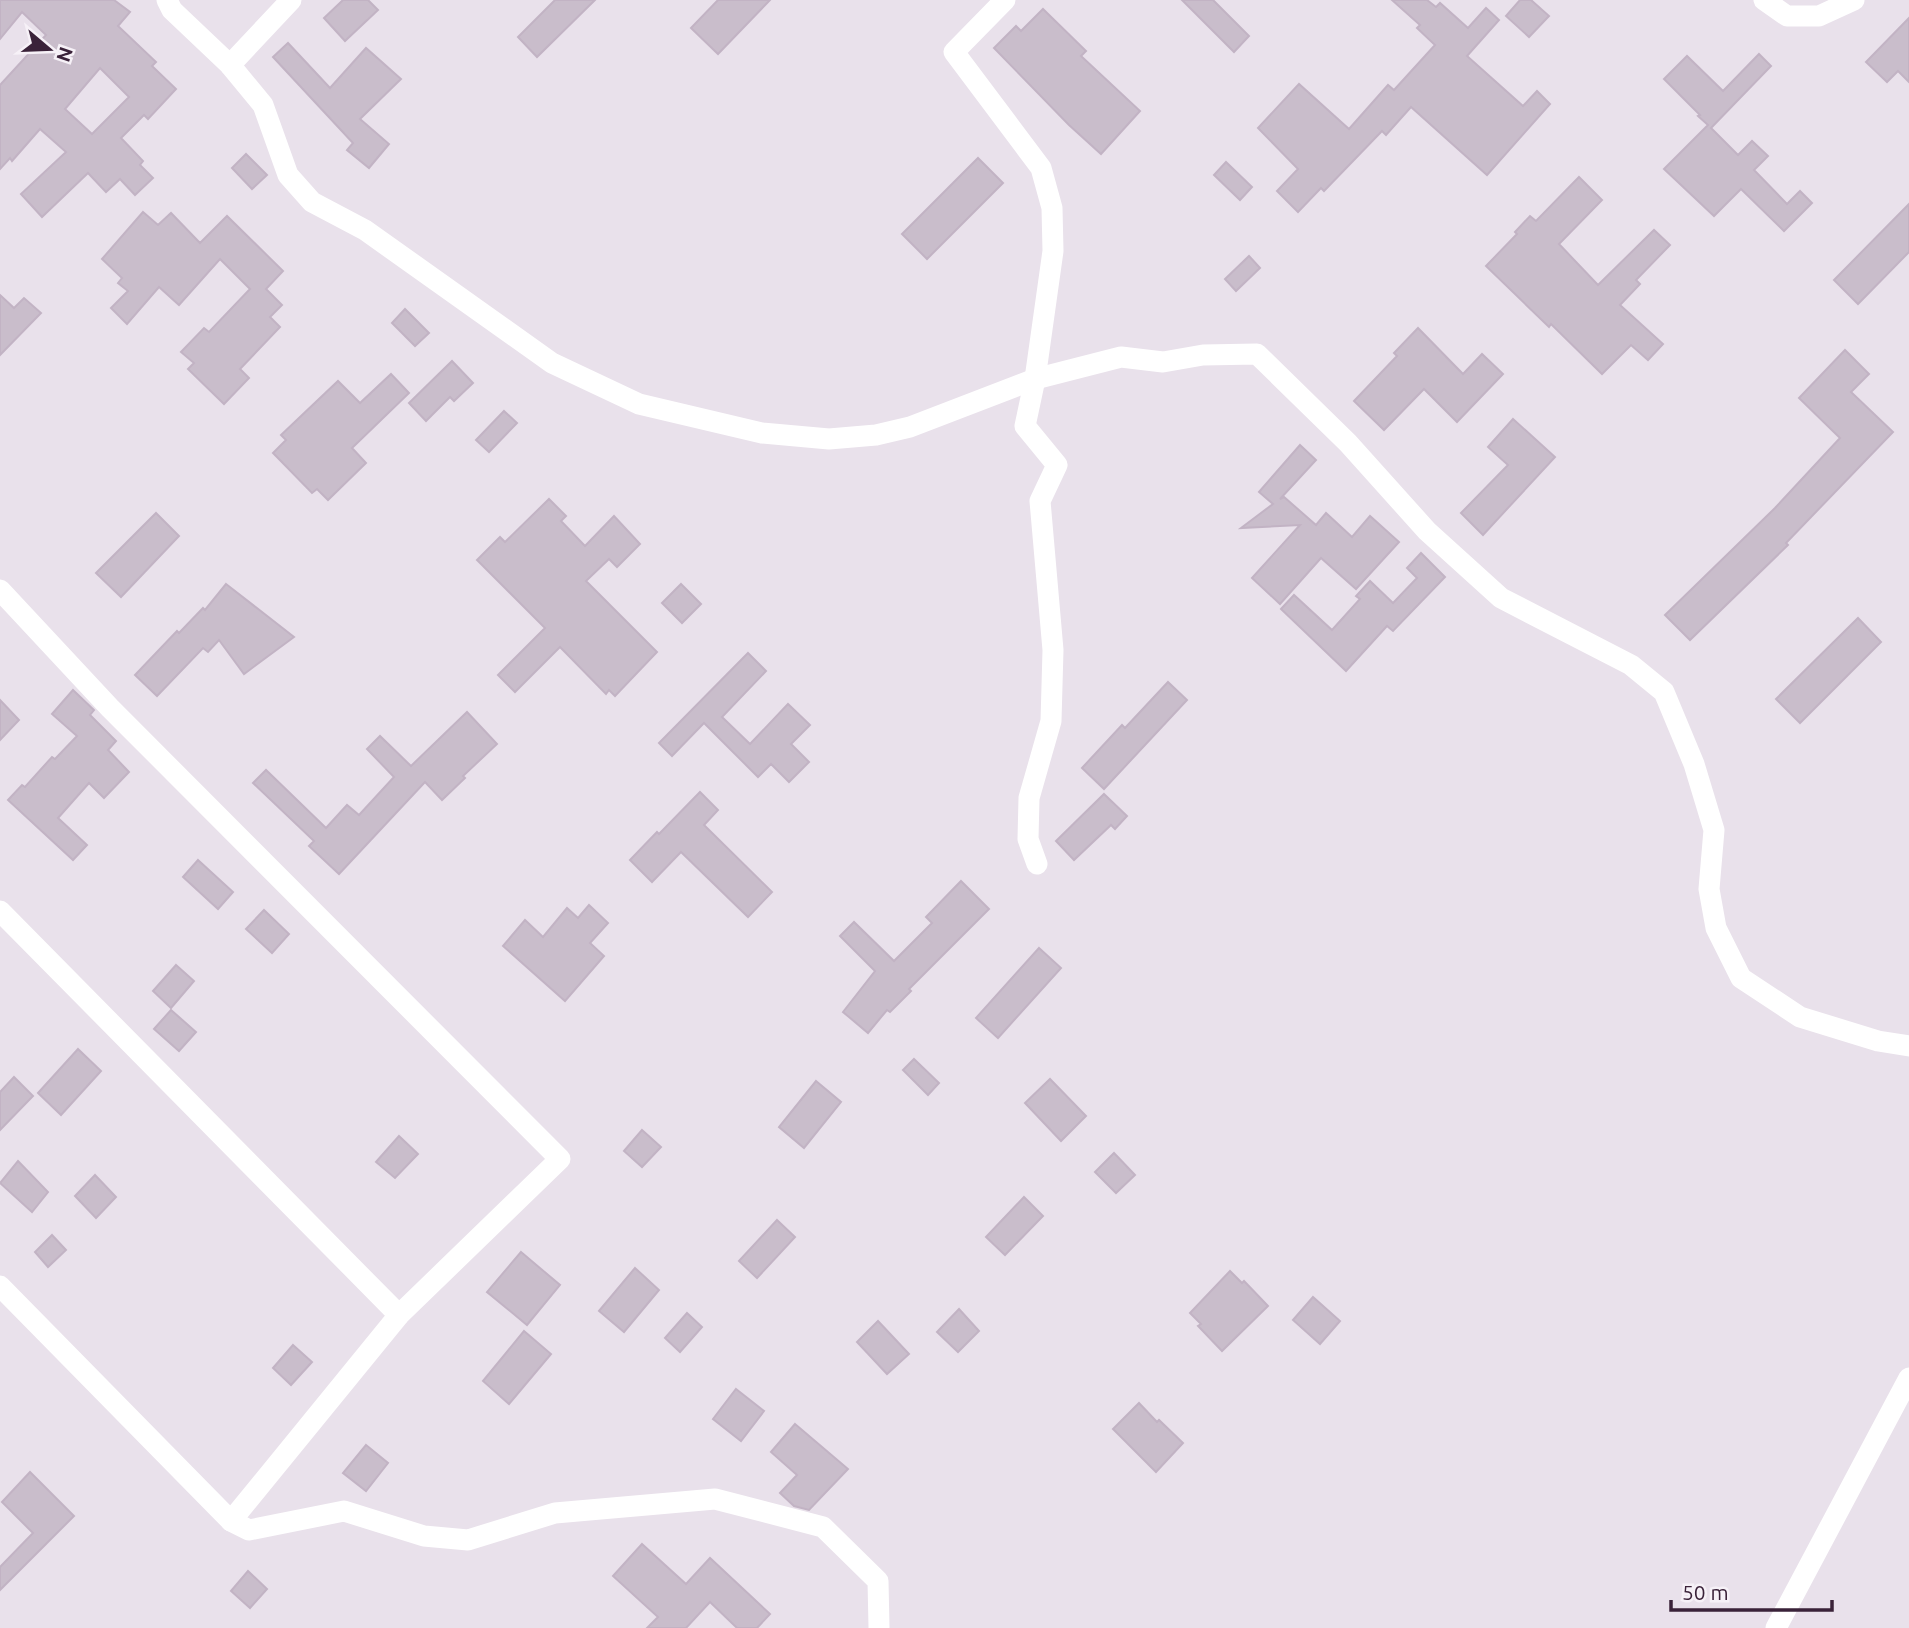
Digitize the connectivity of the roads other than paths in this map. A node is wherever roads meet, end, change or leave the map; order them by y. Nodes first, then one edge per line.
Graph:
1 (167, 0) edge
2 (291, 0) edge
3 (1005, 0) edge
4 (1764, 0) edge
5 (1854, 0) edge
6 (230, 65) junction
7 (1035, 379) junction
8 (0, 590) edge
9 (1037, 864) dead end
10 (0, 911) edge
11 (1909, 1046) edge
12 (0, 1286) edge
13 (400, 1315) junction
14 (1909, 1378) edge
15 (231, 1521) junction
16 (878, 1627) edge
17 (1776, 1628) edge

1 - 6 street
2 - 6 street
3 - 7 street
4 - 5 street
6 - 7 street
7 - 9 street
7 - 11 street
8 - 13 street
10 - 13 street
12 - 15 street
13 - 15 street
14 - 17 street
15 - 16 street

